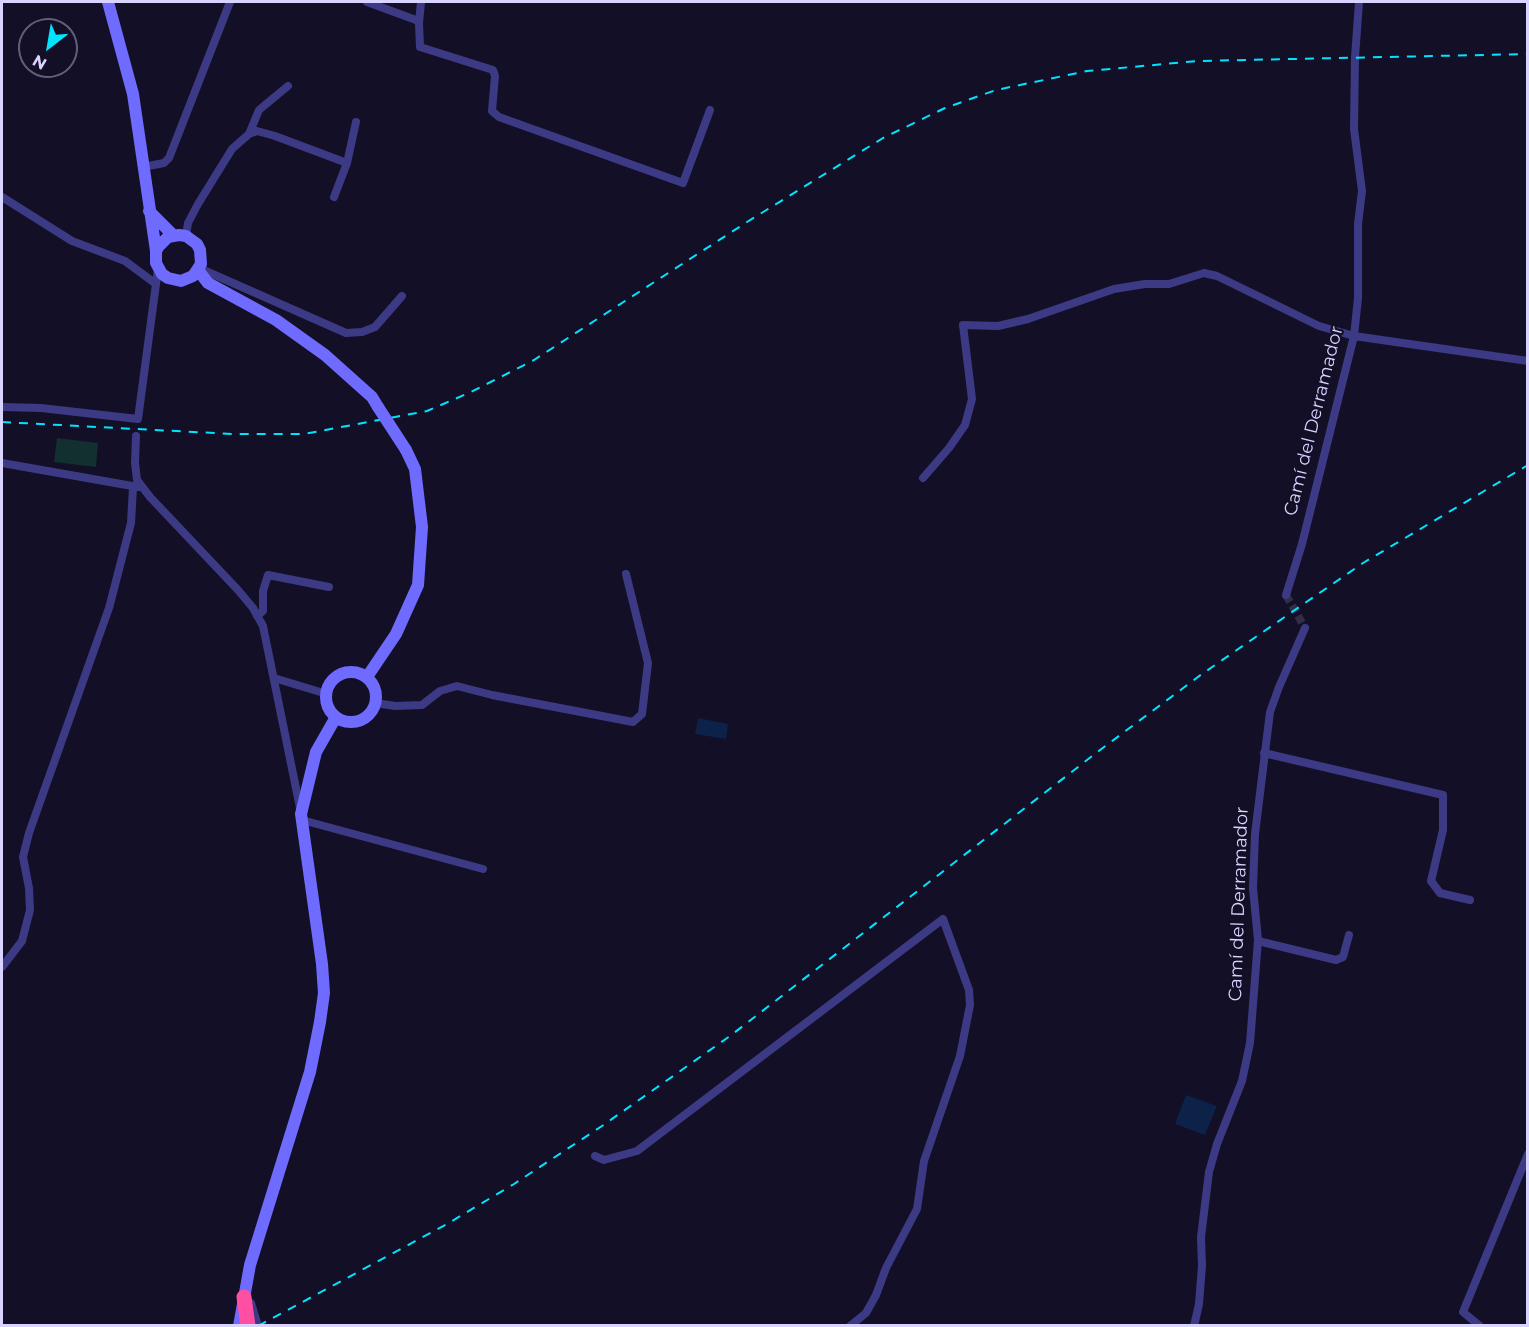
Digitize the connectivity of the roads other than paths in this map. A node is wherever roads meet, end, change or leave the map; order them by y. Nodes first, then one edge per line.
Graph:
1 (108, 2) edge
2 (230, 2) edge
3 (367, 2) edge
4 (421, 2) edge
5 (1359, 2) edge
6 (419, 23) junction
7 (288, 86) dead end
8 (710, 110) dead end
9 (356, 122) dead end
10 (249, 134) junction
11 (347, 163) junction
12 (143, 167) junction
13 (2, 196) edge
14 (334, 197) dead end
15 (149, 211) junction
16 (179, 236) junction
17 (156, 251) junction
18 (158, 269) junction
19 (198, 269) junction
20 (181, 281) junction
21 (156, 284) junction
22 (402, 296) dead end
23 (287, 329) junction
24 (1354, 336) junction
25 (1527, 362) edge
26 (2, 407) edge
27 (136, 436) dead end
28 (2, 464) edge
29 (923, 478) dead end
30 (133, 487) junction
31 (144, 489) junction
32 (626, 574) dead end
33 (329, 587) dead end
34 (1286, 595) dead end
35 (257, 616) junction
36 (1305, 628) dead end
37 (367, 677) junction
38 (274, 678) junction
39 (327, 694) junction
40 (375, 703) junction
41 (336, 717) junction
42 (1264, 753) junction
43 (302, 817) junction
44 (483, 869) dead end
45 (1470, 900) dead end
46 (1348, 935) dead end
47 (1258, 941) junction
48 (2, 967) edge
49 (1527, 1154) edge
50 (595, 1156) dead end
51 (245, 1291) junction
52 (239, 1326) edge
53 (248, 1326) edge
54 (258, 1326) edge
55 (850, 1326) edge
56 (1194, 1326) edge
57 (1480, 1326) edge

1 - 12 street
2 - 12 street
3 - 6 street
4 - 6 street
5 - 24 street, Camí del Derramador
6 - 8 street
7 - 10 street
9 - 11 street
10 - 11 street
10 - 16 street
11 - 14 street
12 - 15 street
13 - 21 street
15 - 16 street
15 - 17 street
16 - 17 street
16 - 19 street
17 - 18 street
18 - 20 street
18 - 21 street
19 - 20 street
19 - 22 street
19 - 23 street
20 - 23 street
21 - 26 street
23 - 37 street, bridge
24 - 25 street
24 - 29 street
24 - 34 street, Camí del Derramador
27 - 31 street
28 - 30 street
30 - 31 street
30 - 48 street
31 - 35 street
32 - 40 street
33 - 35 street
35 - 38 street
36 - 42 street, Camí del Derramador
37 - 39 street
37 - 40 street
38 - 39 street
38 - 43 street
39 - 41 street
40 - 41 street
41 - 43 street
42 - 45 street
42 - 47 street, Camí del Derramador
43 - 44 street
43 - 51 street
46 - 47 street
47 - 56 street, Camí del Derramador
49 - 57 street
50 - 55 street
51 - 52 street
51 - 53 highway
51 - 54 street

